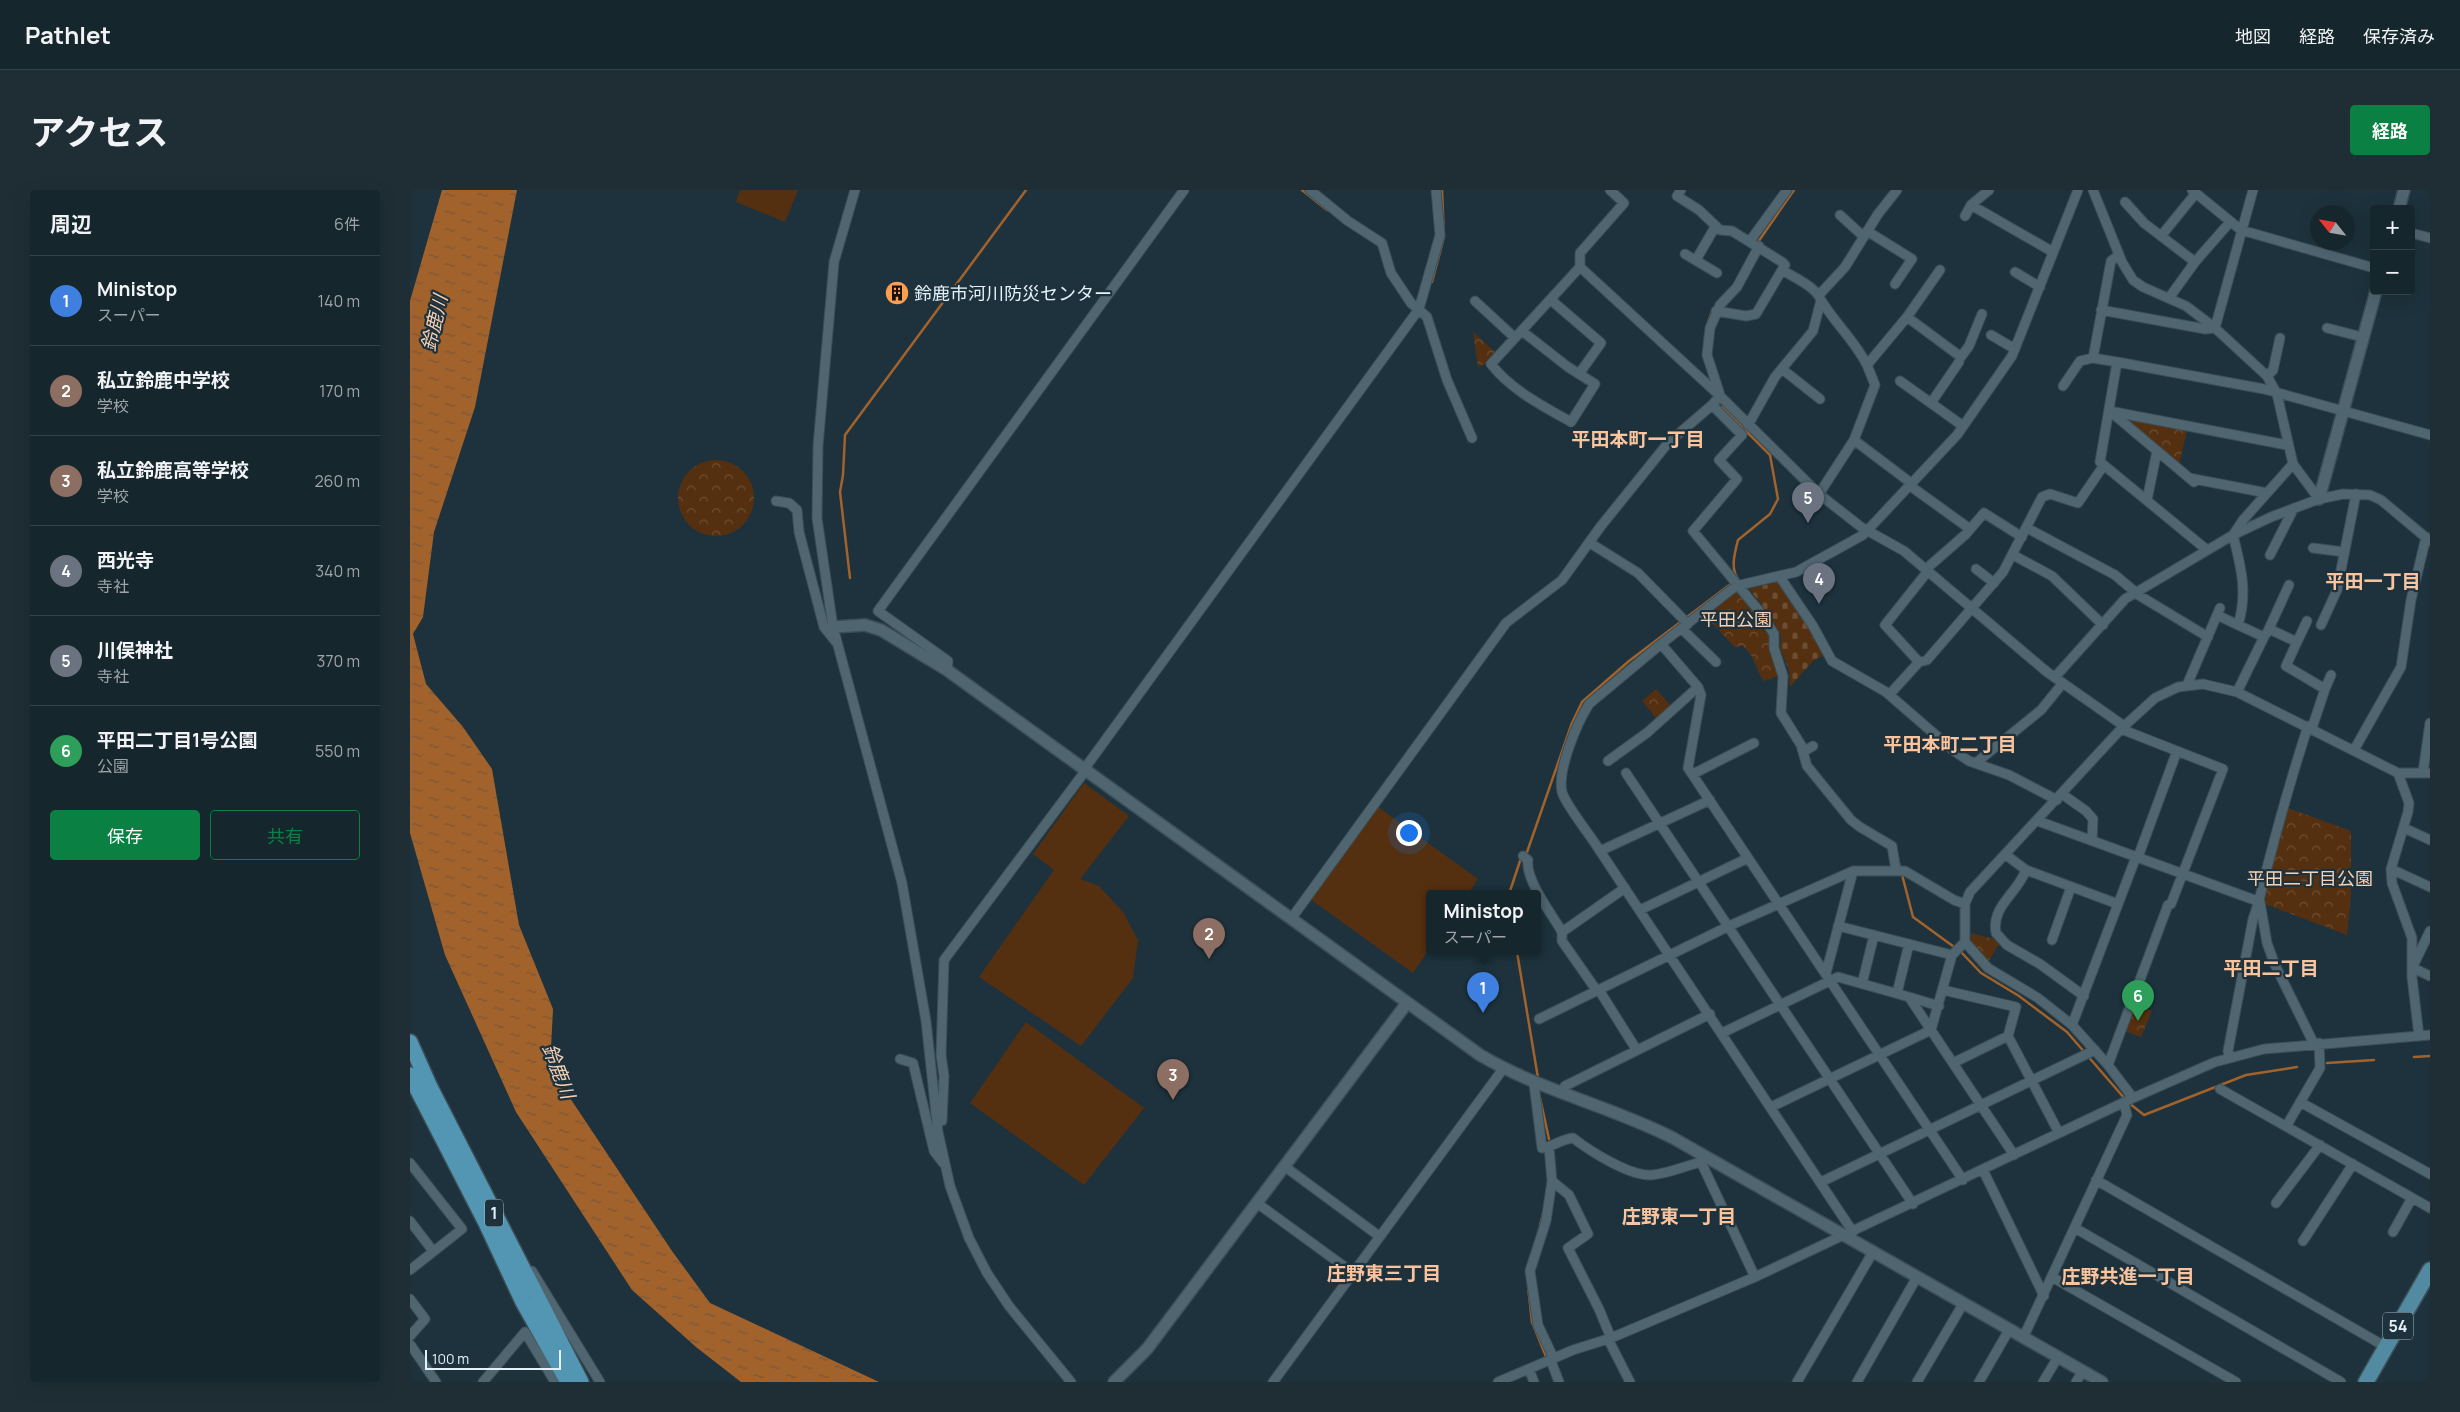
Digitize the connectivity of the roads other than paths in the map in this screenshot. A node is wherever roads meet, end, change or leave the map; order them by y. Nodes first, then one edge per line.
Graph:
1 (855, 190) edge
2 (1184, 190) edge
3 (1310, 190) edge
4 (1436, 190) edge
5 (1610, 190) edge
6 (1681, 190) edge
7 (1787, 190) edge
8 (1897, 190) edge
9 (1989, 190) edge
10 (2078, 190) edge
11 (2093, 190) edge
12 (2253, 190) edge
13 (2404, 190) edge
14 (2194, 192) edge
15 (2125, 202) dead end
16 (1971, 205) junction
17 (2400, 205) edge
18 (1840, 215) dead end
19 (1965, 216) dead end
20 (2230, 222) junction
21 (1715, 227) junction
22 (2241, 230) junction
23 (1866, 234) junction
24 (2415, 234) edge
25 (2161, 236) junction
26 (2430, 238) edge
27 (1750, 241) junction
28 (1759, 246) junction
29 (2053, 252) junction
30 (1685, 254) dead end
31 (2119, 255) junction
32 (1696, 260) junction
33 (2195, 262) junction
34 (1580, 267) junction
35 (2370, 267) edge
36 (1782, 270) junction
37 (1940, 270) dead end
38 (2015, 272) dead end
39 (1718, 273) dead end
40 (1895, 284) dead end
41 (2040, 286) junction
42 (2375, 295) edge
43 (1820, 298) junction
44 (2169, 298) junction
45 (1551, 300) junction
46 (1475, 301) dead end
47 (1419, 309) junction
48 (2102, 310) junction
49 (1716, 311) junction
50 (1982, 314) dead end
51 (1907, 317) junction
52 (2215, 328) junction
53 (2328, 328) dead end
54 (1522, 330) junction
55 (1991, 335) dead end
56 (1515, 338) junction
57 (2280, 338) dead end
58 (2362, 338) junction
59 (2015, 350) junction
60 (2093, 358) junction
61 (1960, 362) dead end
62 (2117, 362) junction
63 (1867, 365) junction
64 (1782, 369) junction
65 (1579, 374) junction
66 (2267, 376) junction
67 (1900, 381) dead end
68 (2063, 386) dead end
69 (2278, 394) junction
70 (1720, 396) junction
71 (1820, 399) dead end
72 (1931, 403) junction
73 (1712, 405) junction
74 (2342, 410) junction
75 (2109, 411) junction
76 (1748, 425) junction
77 (1963, 426) junction
78 (2430, 435) edge
79 (1472, 438) dead end
80 (1854, 440) junction
81 (2287, 445) junction
82 (2157, 451) junction
83 (2292, 464) junction
84 (2104, 465) junction
85 (1910, 484) junction
86 (2267, 493) junction
87 (1819, 494) junction
88 (2356, 494) junction
89 (2319, 499) junction
90 (2147, 500) junction
91 (776, 501) dead end
92 (2294, 508) junction
93 (2027, 528) junction
94 (1970, 529) junction
95 (1868, 530) junction
96 (2233, 535) junction
97 (2022, 537) junction
98 (2428, 539) edge
99 (1590, 543) junction
100 (2313, 548) dead end
101 (2207, 550) junction
102 (2344, 552) junction
103 (2013, 555) junction
104 (2270, 555) dead end
105 (1976, 569) dead end
106 (1927, 570) junction
107 (1780, 577) junction
108 (1736, 583) junction
109 (1994, 583) junction
110 (2289, 585) dead end
111 (2138, 592) junction
112 (1972, 610) junction
113 (2307, 621) dead end
114 (1684, 623) junction
115 (2238, 624) junction
116 (2102, 625) junction
117 (2321, 625) dead end
118 (833, 627) junction
119 (2266, 633) junction
120 (2208, 637) junction
121 (2297, 642) junction
122 (838, 644) junction
123 (1661, 644) junction
124 (1716, 662) dead end
125 (1919, 662) junction
126 (948, 670) junction
127 (2331, 675) dead end
128 (2055, 677) junction
129 (2063, 683) junction
130 (2187, 685) junction
131 (1698, 687) junction
132 (2325, 689) junction
133 (2237, 692) junction
134 (1889, 695) junction
135 (2430, 723) edge
136 (2122, 727) junction
137 (2310, 727) junction
138 (1754, 742) dead end
139 (1813, 746) dead end
140 (2354, 750) junction
141 (2177, 751) junction
142 (1803, 752) junction
143 (1608, 761) dead end
144 (1977, 762) junction
145 (1085, 769) junction
146 (2426, 772) edge
147 (1626, 773) dead end
148 (2398, 773) junction
149 (1693, 774) junction
150 (2060, 797) junction
151 (1710, 800) junction
152 (2038, 821) junction
153 (1660, 824) junction
154 (2404, 828) junction
155 (2092, 840) junction
156 (2430, 840) edge
157 (1600, 851) junction
158 (2006, 855) junction
159 (2137, 857) junction
160 (1526, 858) dead end
161 (1748, 858) junction
162 (2391, 869) junction
163 (1901, 870) junction
164 (2026, 870) junction
165 (1853, 871) junction
166 (2182, 874) junction
167 (1698, 882) junction
168 (2071, 887) junction
169 (1625, 888) junction
170 (2430, 888) edge
171 (1538, 890) edge
172 (1541, 896) edge
173 (2260, 902) junction
174 (1778, 903) junction
175 (1965, 904) junction
176 (2118, 904) junction
177 (1640, 910) junction
178 (1291, 919) junction
179 (1729, 926) junction
180 (1838, 926) junction
181 (1562, 932) junction
182 (2430, 932) edge
183 (1874, 936) junction
184 (2052, 940) dead end
185 (1964, 943) junction
186 (1909, 944) junction
187 (1953, 953) junction
188 (1671, 955) junction
189 (2413, 967) junction
190 (1828, 976) junction
191 (2430, 976) edge
192 (1862, 984) junction
193 (1943, 990) junction
194 (1598, 991) junction
195 (1897, 993) junction
196 (2084, 996) junction
197 (1909, 997) junction
198 (1407, 1003) junction
199 (1780, 1004) junction
200 (1939, 1006) junction
201 (1710, 1014) junction
202 (1539, 1019) dead end
203 (2072, 1024) junction
204 (1931, 1030) junction
205 (1722, 1033) junction
206 (2430, 1035) edge
207 (2008, 1036) junction
208 (2419, 1036) junction
209 (410, 1042) edge
210 (2317, 1043) junction
211 (1636, 1049) junction
212 (2095, 1050) junction
213 (1880, 1054) junction
214 (2230, 1057) junction
215 (900, 1059) dead end
216 (1953, 1063) junction
217 (2108, 1065) junction
218 (1503, 1069) junction
219 (410, 1075) edge
220 (1829, 1079) junction
221 (2031, 1081) junction
222 (1534, 1084) junction
223 (2220, 1089) dead end
224 (1561, 1093) junction
225 (2133, 1098) junction
226 (2300, 1102) junction
227 (2124, 1103) junction
228 (1981, 1105) junction
229 (1771, 1107) junction
230 (2287, 1125) junction
231 (1931, 1129) junction
232 (938, 1132) junction
233 (2059, 1133) junction
234 (2320, 1145) junction
235 (1546, 1148) junction
236 (1880, 1154) junction
237 (2014, 1155) junction
238 (1702, 1159) junction
239 (410, 1163) edge
240 (2353, 1164) junction
241 (945, 1165) junction
242 (1284, 1166) junction
243 (1983, 1170) junction
244 (2430, 1174) edge
245 (1963, 1180) junction
246 (2096, 1180) junction
247 (1552, 1181) junction
248 (1821, 1182) junction
249 (2412, 1198) junction
250 (1257, 1203) junction
251 (2276, 1203) dead end
252 (1913, 1204) junction
253 (492, 1208) junction
254 (2430, 1208) edge
255 (410, 1221) edge
256 (2075, 1228) junction
257 (2392, 1232) dead end
258 (1848, 1234) junction
259 (1379, 1236) junction
260 (2304, 1242) dead end
261 (433, 1251) junction
262 (1873, 1252) junction
263 (410, 1270) edge
264 (2430, 1270) edge
265 (1353, 1272) junction
266 (1755, 1277) junction
267 (1917, 1277) junction
268 (2052, 1277) junction
269 (2044, 1296) junction
270 (410, 1299) edge
271 (1963, 1304) junction
272 (2009, 1330) junction
273 (410, 1336) edge
274 (1610, 1338) junction
275 (2023, 1338) junction
276 (410, 1344) edge
277 (2386, 1346) junction
278 (2058, 1357) junction
279 (1550, 1361) junction
280 (1529, 1369) junction
281 (2083, 1371) junction
282 (436, 1382) edge
283 (483, 1382) edge
284 (555, 1382) edge
285 (568, 1382) edge
286 (582, 1382) edge
287 (600, 1382) edge
288 (1071, 1382) edge
289 (1114, 1382) edge
290 (1273, 1382) edge
291 (1498, 1382) edge
292 (1534, 1382) edge
293 (1558, 1382) edge
294 (1630, 1382) edge
295 (1797, 1382) edge
296 (1857, 1382) edge
297 (1917, 1382) edge
298 (1979, 1382) edge
299 (2043, 1382) edge
300 (2076, 1382) edge
301 (2102, 1382) edge
302 (2236, 1382) edge
303 (2342, 1382) edge
304 (2366, 1382) edge

1 - 118 street
2 - 126 street
3 - 47 street
4 - 47 street
5 - 34 street
6 - 21 street
7 - 27 street
8 - 23 street
9 - 16 street
10 - 29 street
11 - 31 street
12 - 22 street
13 - 17 street
14 - 20 street
14 - 25 street
15 - 25 street
16 - 19 street
16 - 29 street
18 - 23 street
20 - 22 street
20 - 33 street
21 - 27 street
21 - 32 street
22 - 35 street
22 - 52 street
23 - 40 street
23 - 43 street
24 - 26 street
25 - 33 street
27 - 28 street
28 - 36 street
28 - 49 street
29 - 41 street
30 - 32 street
31 - 44 street
31 - 48 street
32 - 39 street
33 - 44 street
34 - 45 street
34 - 70 street
36 - 43 street
36 - 49 street
37 - 51 street
38 - 41 street
41 - 59 street
42 - 58 street
43 - 63 street
43 - 64 street
44 - 52 street
45 - 54 street
45 - 65 street
46 - 56 street
47 - 79 street
47 - 145 street
48 - 52 street
48 - 60 street
49 - 70 street
50 - 51 street
51 - 63 street
52 - 66 street
53 - 58 street
54 - 56 street
54 - 65 street
55 - 59 street
56 - 65 street
57 - 66 street
58 - 74 street
59 - 77 street
60 - 62 street
60 - 68 street
61 - 72 street
62 - 69 street
62 - 75 street
63 - 80 street
64 - 71 street
64 - 76 street
66 - 69 street
67 - 72 street
69 - 74 street
69 - 81 street
70 - 73 street
70 - 76 street
72 - 77 street
73 - 99 street
73 - 108 street
74 - 78 street
74 - 89 street
75 - 81 street
75 - 82 street
75 - 84 street
76 - 87 street
77 - 85 street
80 - 85 street
80 - 87 street
81 - 83 street
82 - 86 street
82 - 90 street
83 - 86 street
83 - 89 street
84 - 90 street
84 - 93 street
85 - 94 street
85 - 95 street
86 - 96 street
87 - 95 street
88 - 89 street
88 - 98 street
88 - 102 street
89 - 92 street
90 - 101 street
91 - 122 street
92 - 96 street
92 - 104 street
93 - 97 street
93 - 111 street
94 - 97 street
94 - 106 street
95 - 106 street
95 - 107 street
96 - 101 street
96 - 115 street
97 - 103 street
98 - 140 street
99 - 114 street
99 - 178 street
100 - 102 street
101 - 111 street
102 - 117 street
103 - 109 street
103 - 116 street
105 - 109 street
106 - 112 street
106 - 125 street
107 - 108 street
107 - 134 street
108 - 114 street
108 - 142 street
109 - 112 street
110 - 119 street
111 - 116 street
111 - 120 street
112 - 125 street
112 - 128 street
113 - 121 street
114 - 123 street
114 - 124 street
115 - 119 street
115 - 120 street
116 - 128 street
118 - 122 street
118 - 126 street
119 - 121 street
119 - 133 street
120 - 130 street
121 - 132 street
122 - 232 street
123 - 131 street
123 - 157 street
125 - 134 street
126 - 145 street
127 - 132 street
128 - 129 street
129 - 136 street
129 - 144 street
130 - 133 street
130 - 136 street
131 - 143 street
131 - 149 street
132 - 137 street
133 - 137 street
134 - 144 street
135 - 146 street
136 - 141 street
136 - 150 street
137 - 140 street
137 - 173 street
138 - 149 street
139 - 142 street
140 - 148 street
141 - 159 street
141 - 166 street
142 - 163 street
144 - 150 street
145 - 178 street
145 - 232 street
146 - 148 street
147 - 153 street
148 - 154 street
149 - 151 street
150 - 152 street
150 - 155 street
151 - 153 street
151 - 161 street
152 - 155 street
152 - 158 street
153 - 157 street
153 - 167 street
154 - 156 street
154 - 162 street
155 - 159 street
157 - 169 street
158 - 164 street
158 - 175 street
159 - 166 street
159 - 176 street
160 - 171 street
161 - 167 street
161 - 174 street
162 - 170 street
162 - 189 street
163 - 165 street
163 - 175 street
164 - 168 street
164 - 196 street
165 - 174 street
165 - 180 street
166 - 173 street
166 - 217 street
167 - 177 street
167 - 179 street
168 - 176 street
168 - 184 street
169 - 177 street
169 - 181 street
172 - 181 street
173 - 210 street
173 - 214 street
174 - 179 street
174 - 190 street
175 - 185 street
176 - 196 street
177 - 188 street
178 - 198 street
179 - 188 street
179 - 199 street
180 - 183 street
180 - 190 street
181 - 194 street
182 - 189 street
183 - 186 street
183 - 192 street
185 - 187 street
185 - 203 street
186 - 187 street
186 - 195 street
187 - 193 street
188 - 194 street
188 - 201 street
189 - 191 street
189 - 208 street
190 - 192 street
190 - 199 street
190 - 213 street
192 - 195 street
193 - 200 street
193 - 207 street
194 - 202 street
194 - 211 street
195 - 197 street
196 - 203 street
197 - 200 street
197 - 204 street
198 - 218 street
198 - 242 street
199 - 205 street
199 - 220 street
200 - 204 street
201 - 205 street
201 - 211 street
203 - 212 street
204 - 213 street
204 - 216 street
205 - 229 street
206 - 208 street
207 - 216 street
207 - 221 street
208 - 210 street
209 - 253 highway, 1
210 - 214 street
210 - 226 street
211 - 224 street
212 - 217 street
212 - 221 street
213 - 220 street
213 - 231 street
214 - 225 street
215 - 241 street
216 - 228 street
217 - 225 street
218 - 222 street
218 - 259 street
219 - 285 highway, 1
220 - 229 street
220 - 236 street
221 - 228 street
221 - 233 street
222 - 224 street
222 - 235 street
223 - 230 street
224 - 238 street
225 - 227 street
226 - 230 street
226 - 244 street
227 - 233 street
227 - 246 street
228 - 231 street
228 - 237 street
229 - 248 street
230 - 234 street
231 - 236 street
231 - 245 street
232 - 241 street
233 - 237 street
234 - 240 street
234 - 251 street
235 - 238 street
235 - 247 street
236 - 248 street
236 - 252 street
237 - 243 street
238 - 258 street
238 - 266 street
239 - 261 street
240 - 249 street
240 - 260 street
241 - 288 street
242 - 250 street
242 - 259 street
243 - 245 street
243 - 269 street
245 - 252 street
246 - 256 street
246 - 277 street
247 - 274 street
247 - 279 street
248 - 258 street
249 - 254 street
249 - 257 street
250 - 265 street
250 - 289 street
252 - 258 street
253 - 286 highway, 1
253 - 287 street
255 - 261 street
256 - 268 street
256 - 303 street
258 - 262 street
258 - 266 street
259 - 265 street
261 - 263 street
262 - 267 street
262 - 295 street
264 - 277 main road, 54
265 - 290 street
266 - 274 street
267 - 271 street
267 - 296 street
268 - 269 street
268 - 302 street
269 - 275 street
270 - 273 street
271 - 272 street
271 - 297 street
272 - 275 street
272 - 298 street
274 - 279 street
274 - 294 street
275 - 278 street
276 - 282 street
277 - 304 main road, 54
278 - 281 street
278 - 299 street
279 - 280 street
279 - 293 street
280 - 291 street
280 - 292 street
281 - 300 street
281 - 301 street
283 - 284 street

